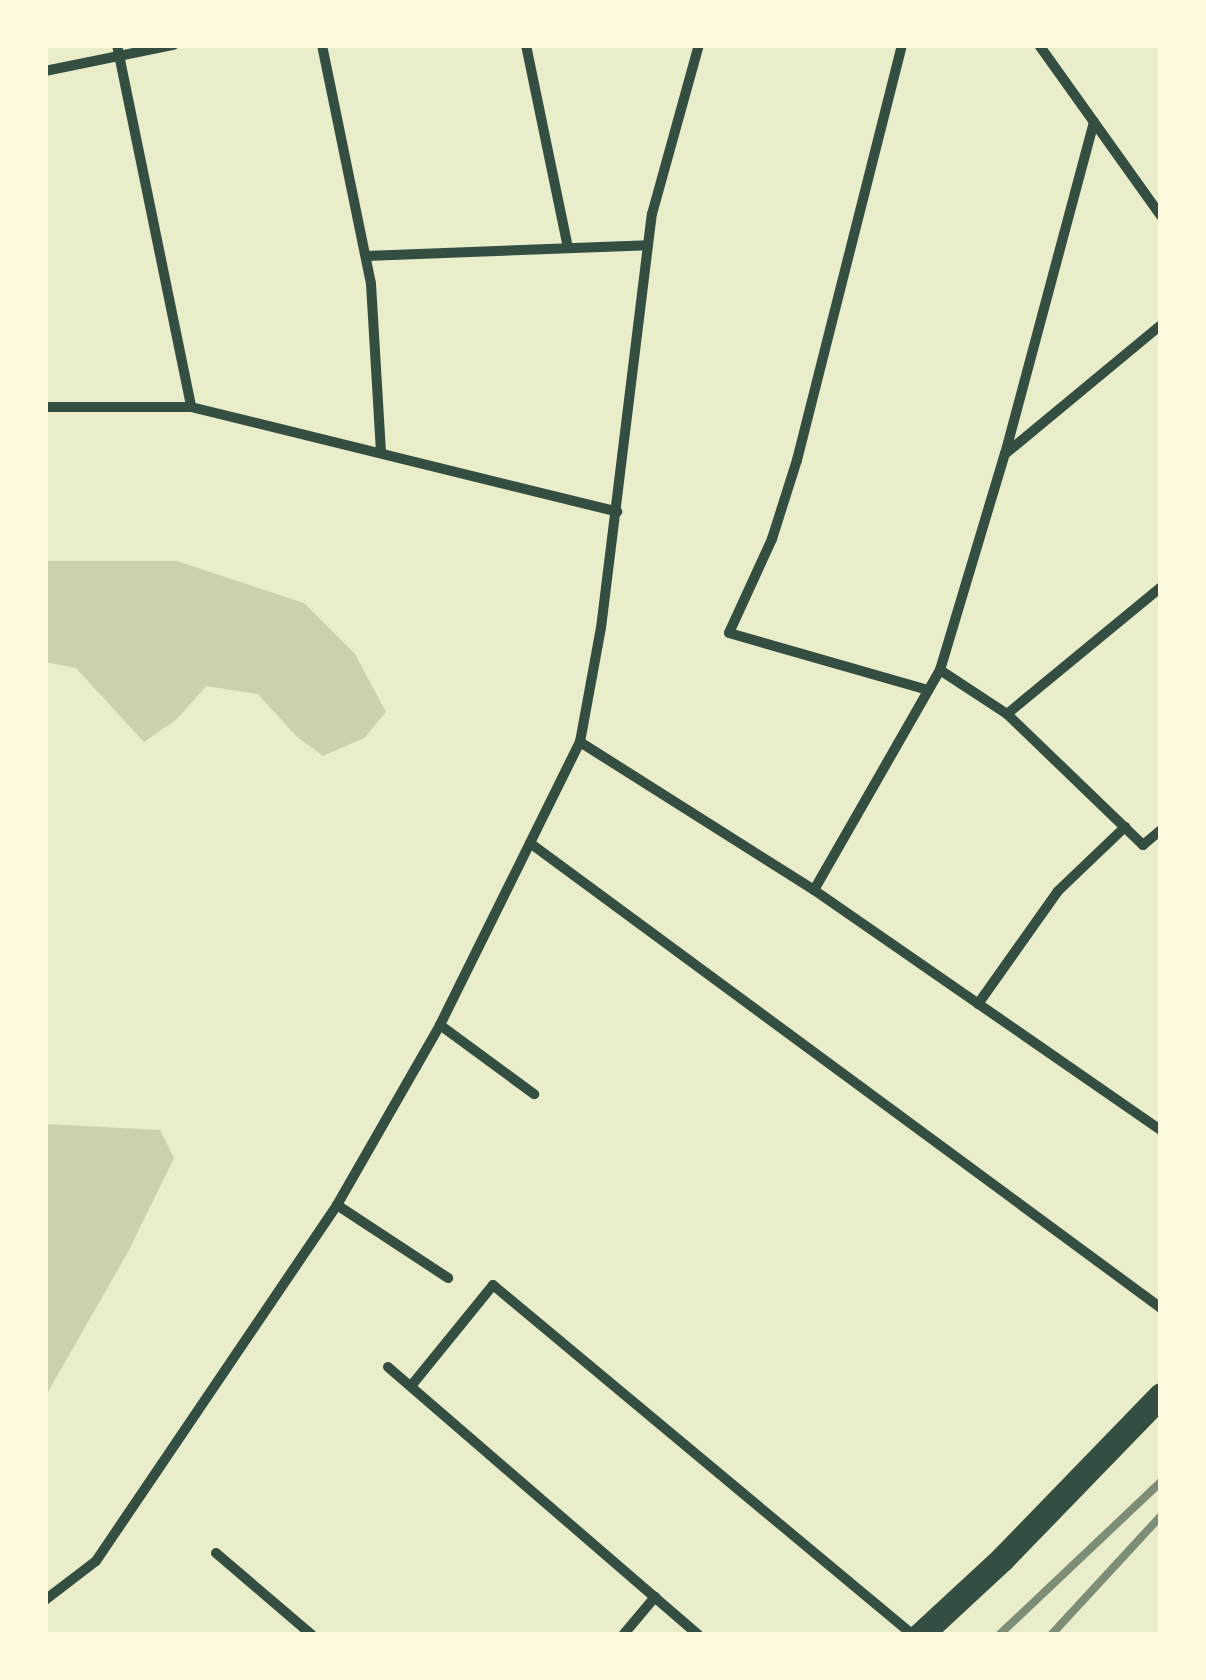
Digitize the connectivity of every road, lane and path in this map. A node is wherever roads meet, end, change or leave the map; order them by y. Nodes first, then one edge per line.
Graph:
1 (174, 45) edge
2 (322, 45) edge
3 (526, 45) edge
4 (699, 45) edge
5 (902, 45) edge
6 (1039, 45) edge
7 (118, 51) edge
8 (45, 71) edge
9 (1094, 122) junction
10 (1161, 216) edge
11 (648, 246) junction
12 (568, 247) junction
13 (366, 256) junction
14 (1161, 324) edge
15 (45, 407) edge
16 (190, 407) junction
17 (381, 454) junction
18 (1006, 454) junction
19 (616, 512) junction
20 (1161, 587) edge
21 (940, 670) junction
22 (928, 690) junction
23 (1007, 714) junction
24 (580, 742) junction
25 (1124, 827) junction
26 (1161, 830) edge
27 (530, 843) junction
28 (814, 890) junction
29 (978, 1004) junction
30 (440, 1025) junction
31 (534, 1094) dead end
32 (1161, 1130) edge
33 (337, 1205) junction
34 (448, 1278) dead end
35 (1161, 1308) edge
36 (388, 1366) dead end
37 (411, 1386) junction
38 (1161, 1395) edge
39 (216, 1554) dead end
40 (654, 1597) junction
41 (45, 1600) edge
42 (312, 1635) edge
43 (624, 1635) edge
44 (698, 1635) edge
45 (917, 1635) edge

1 - 7 street
2 - 13 street
3 - 12 street
4 - 11 street
5 - 22 street
6 - 9 street
7 - 8 street
7 - 16 street
9 - 10 street
9 - 18 street
11 - 12 street
11 - 19 street
12 - 13 street
13 - 17 street
14 - 18 street
15 - 16 street
16 - 17 street
17 - 19 street
18 - 21 street
19 - 24 street
20 - 23 street
21 - 22 street
21 - 23 street
22 - 28 street
23 - 25 street
24 - 27 street
24 - 28 street
25 - 26 street
25 - 29 street
27 - 30 street
27 - 35 street
28 - 29 street
29 - 32 street
30 - 31 street
30 - 33 street
33 - 34 street
33 - 41 street
36 - 37 street
37 - 40 street
37 - 45 street
38 - 45 main road
39 - 42 street
40 - 43 street
40 - 44 street

